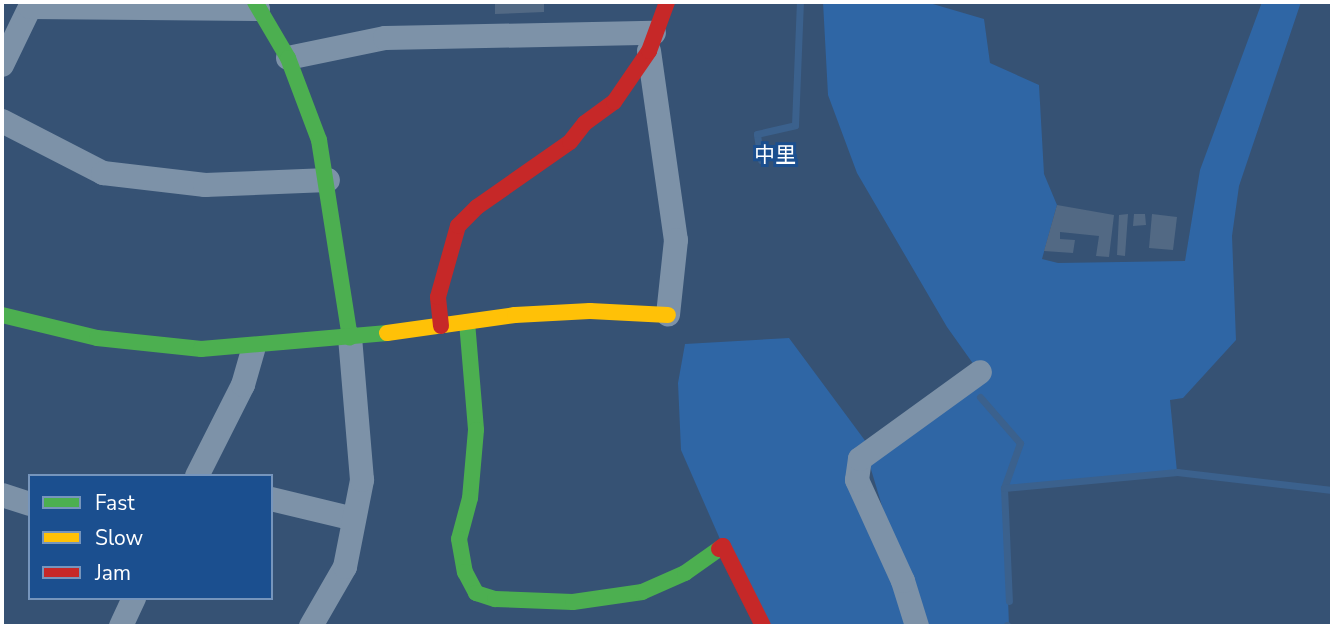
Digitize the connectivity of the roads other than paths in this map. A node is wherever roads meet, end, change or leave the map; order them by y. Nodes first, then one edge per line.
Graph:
1 (667, 2) edge
2 (256, 5) edge
3 (651, 42) junction
4 (288, 58) junction
5 (2, 65) edge
6 (2, 121) edge
7 (328, 180) junction
8 (2, 315) edge
9 (668, 315) joint
10 (467, 321) junction
11 (441, 326) junction
12 (350, 338) junction
13 (253, 349) junction
14 (980, 372) dead end
15 (198, 474) edge
16 (2, 495) edge
17 (273, 499) edge
18 (28, 503) edge
19 (354, 519) junction
20 (133, 600) edge
21 (121, 626) edge
22 (311, 626) edge
23 (763, 626) edge
24 (917, 626) edge

1 - 3 street
2 - 4 street
2 - 5 street
3 - 4 street
3 - 9 street
3 - 11 street
4 - 7 street
6 - 7 street
7 - 12 street
8 - 13 street
9 - 10 street
10 - 11 street
10 - 23 street
11 - 12 street
12 - 13 street
12 - 19 street
13 - 15 street
14 - 24 street
16 - 18 street
17 - 19 street
19 - 22 street
20 - 21 street

